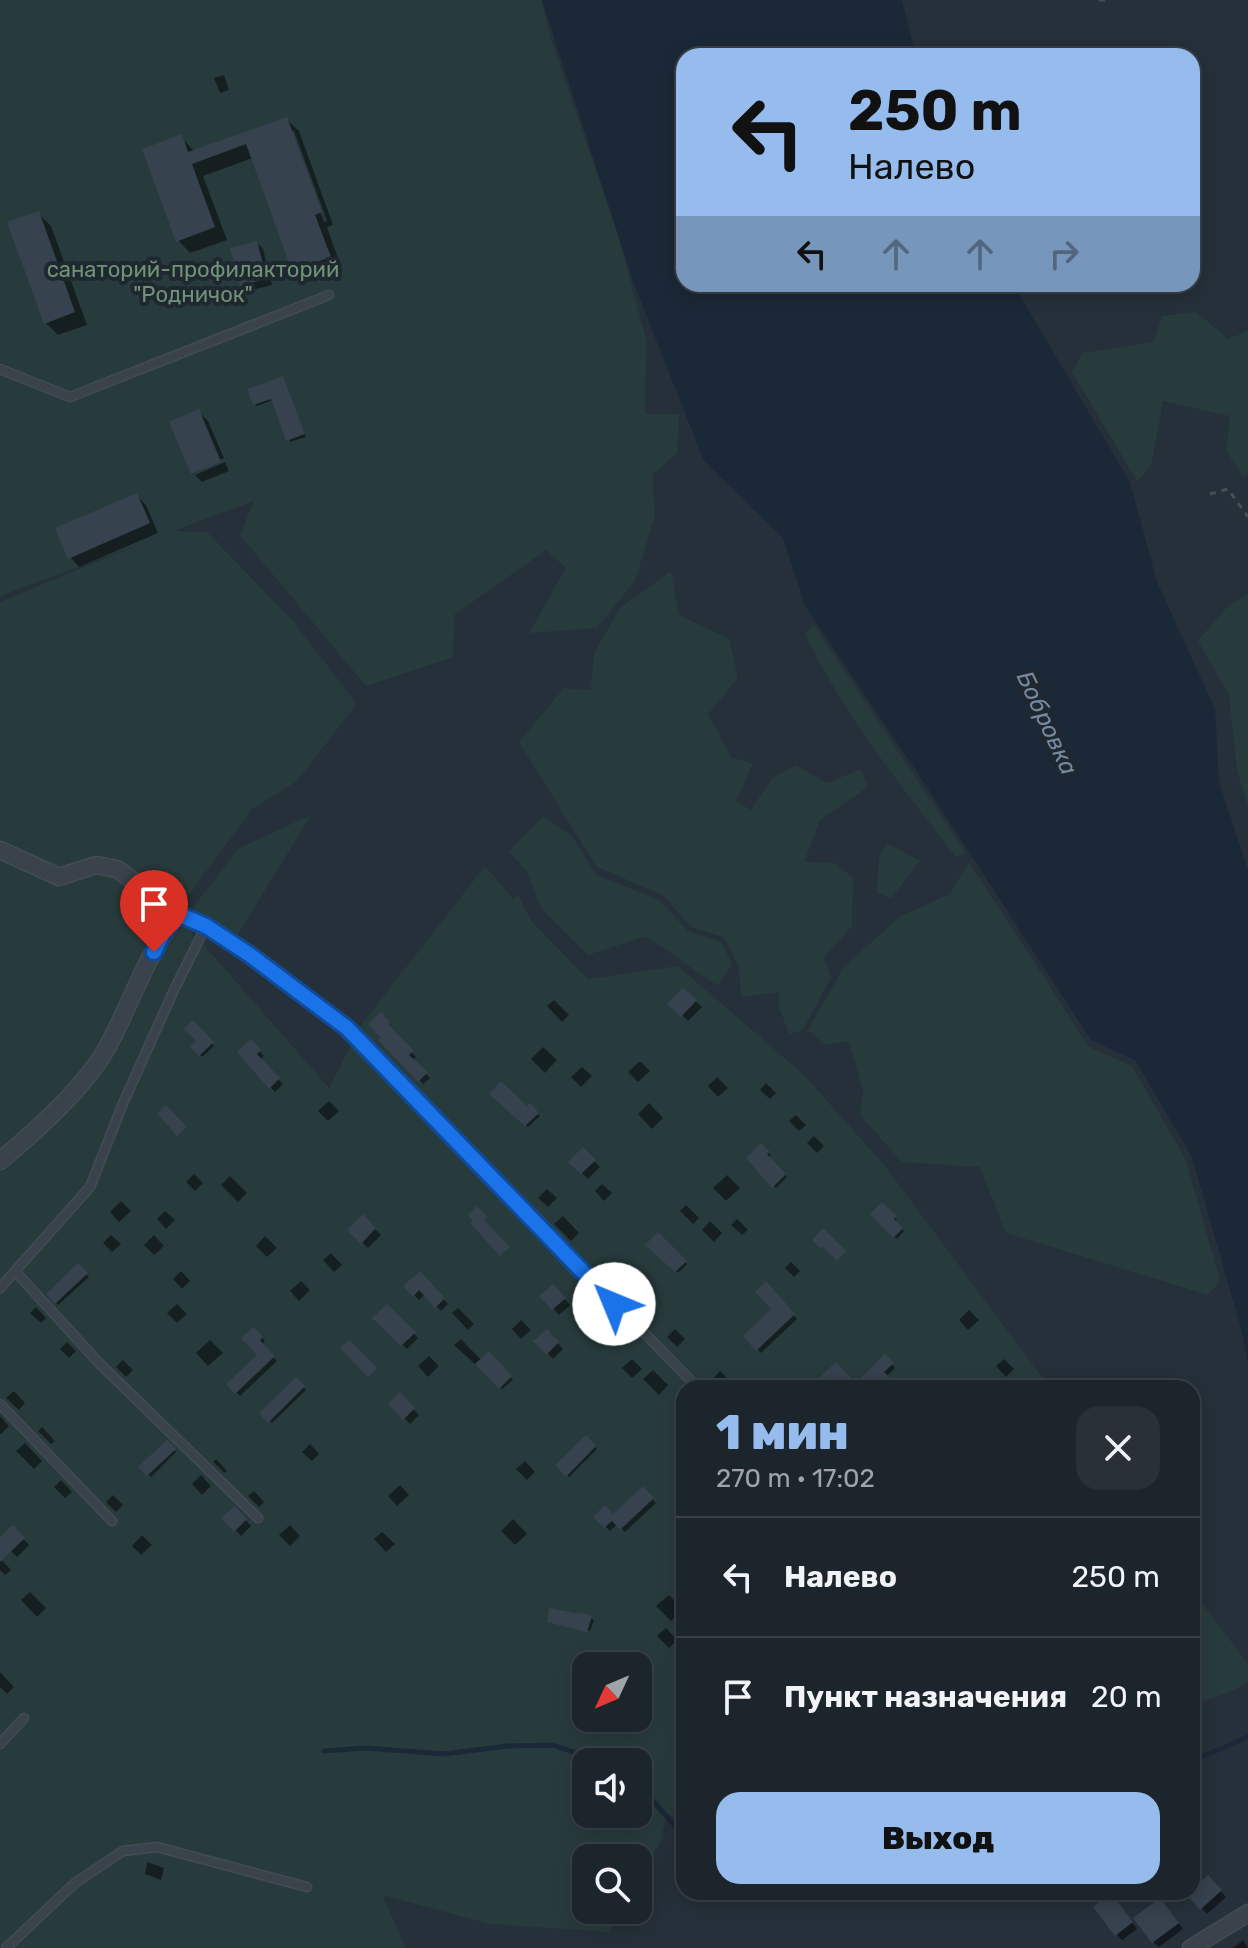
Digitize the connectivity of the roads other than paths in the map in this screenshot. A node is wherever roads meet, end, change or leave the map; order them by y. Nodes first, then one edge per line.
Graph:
1 (329, 295) dead end
2 (0, 369) edge
3 (0, 850) edge
4 (178, 914) junction
5 (206, 926) junction
6 (0, 1161) edge
7 (15, 1271) junction
8 (0, 1288) edge
9 (690, 1380) edge
10 (0, 1404) edge
11 (258, 1518) dead end
12 (112, 1521) dead end
13 (24, 1718) dead end
14 (0, 1744) edge
15 (307, 1887) dead end
16 (1248, 1913) edge
17 (6, 1948) edge
18 (1191, 1948) edge

1 - 2 lane
3 - 4 street
4 - 5 street
4 - 6 street
5 - 7 lane
5 - 9 lane
7 - 8 lane
7 - 11 lane
10 - 12 lane
13 - 14 lane
15 - 17 lane
16 - 18 street

